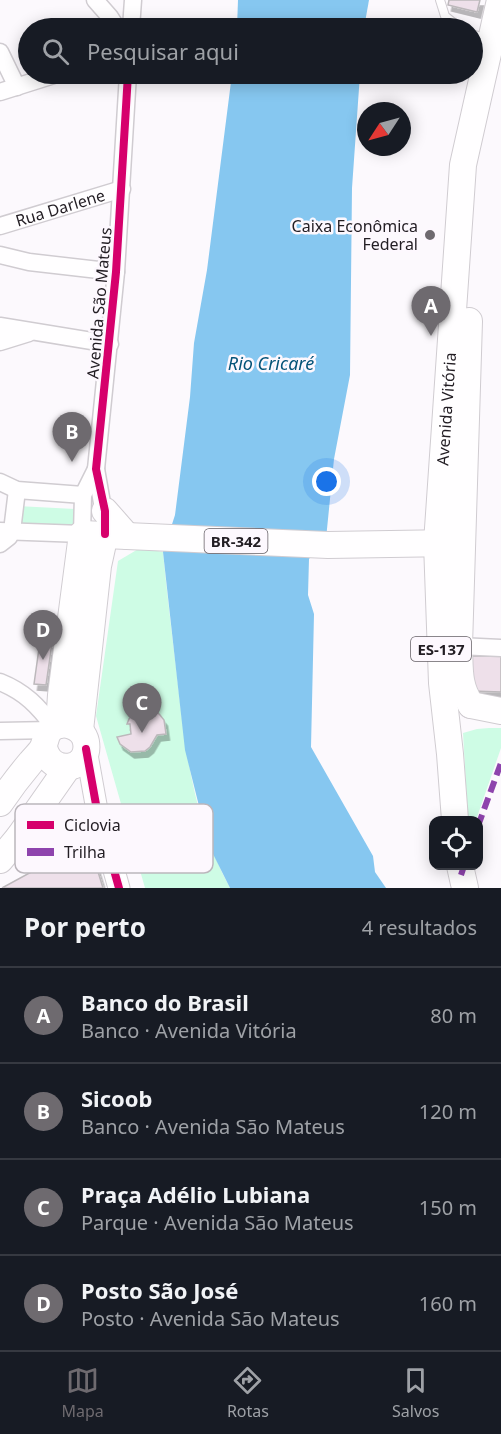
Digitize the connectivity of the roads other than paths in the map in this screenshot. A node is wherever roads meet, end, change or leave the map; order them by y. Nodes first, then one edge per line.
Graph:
1 (95, 0) edge
2 (133, 0) edge
3 (440, 0) edge
4 (501, 0) edge
5 (111, 18) edge
6 (132, 18) edge
7 (448, 18) edge
8 (0, 52) edge
9 (493, 52) edge
10 (26, 84) edge
11 (127, 84) edge
12 (17, 87) junction
13 (0, 92) edge
14 (122, 189) junction
15 (1, 226) edge
16 (1, 255) edge
17 (116, 272) junction
18 (0, 326) edge
19 (32, 332) junction
20 (0, 342) edge
21 (110, 344) junction
22 (96, 469) junction
23 (0, 482) edge
24 (17, 490) junction
25 (83, 495) junction
26 (113, 530) junction
27 (4, 535) edge
28 (437, 543) junction
29 (463, 543) junction
30 (459, 646) junction
31 (501, 648) edge
32 (0, 682) edge
33 (471, 705) junction
34 (501, 711) edge
35 (8, 731) edge
36 (62, 743) junction
37 (450, 754) junction
38 (0, 803) edge
39 (34, 804) edge
40 (94, 804) edge
41 (455, 816) edge
42 (15, 842) edge
43 (0, 860) edge
44 (461, 870) edge
45 (115, 873) edge
46 (119, 888) edge
47 (465, 888) edge

1 - 5 street
2 - 6 street
3 - 7 lane
4 - 9 main road, Avenida Vitória
8 - 12 street
9 - 28 main road, Avenida Vitória
9 - 29 main road, Avenida Vitória
10 - 12 street
11 - 14 street, Avenida São Mateus
12 - 13 street
14 - 15 street, Rua Darlene
14 - 17 street, Avenida São Mateus
15 - 16 street
16 - 17 street
17 - 21 street, Avenida São Mateus
18 - 19 street
19 - 20 street
19 - 21 street
21 - 22 street, Avenida São Mateus
22 - 25 street, Avenida São Mateus
22 - 26 street, Avenida São Mateus
23 - 24 street
24 - 25 street
24 - 27 street
25 - 26 street, Avenida São Mateus
26 - 27 street
26 - 28 main road, BR-342
26 - 36 main road
26 - 36 main road, Avenida São Mateus
28 - 29 main road
28 - 37 main road, Avenida Vitória / ES-137
29 - 30 main road, Avenida Vitória / ES-137
30 - 31 street
30 - 33 main road, Avenida Vitória / ES-137
32 - 36 street
33 - 34 main road
33 - 37 main road
35 - 36 street
36 - 38 main road
36 - 39 main road
36 - 40 street, Avenida São Mateus
37 - 41 main road, Avenida Vitória / ES-137
42 - 43 main road
44 - 47 main road
45 - 46 street, Avenida São Mateus

